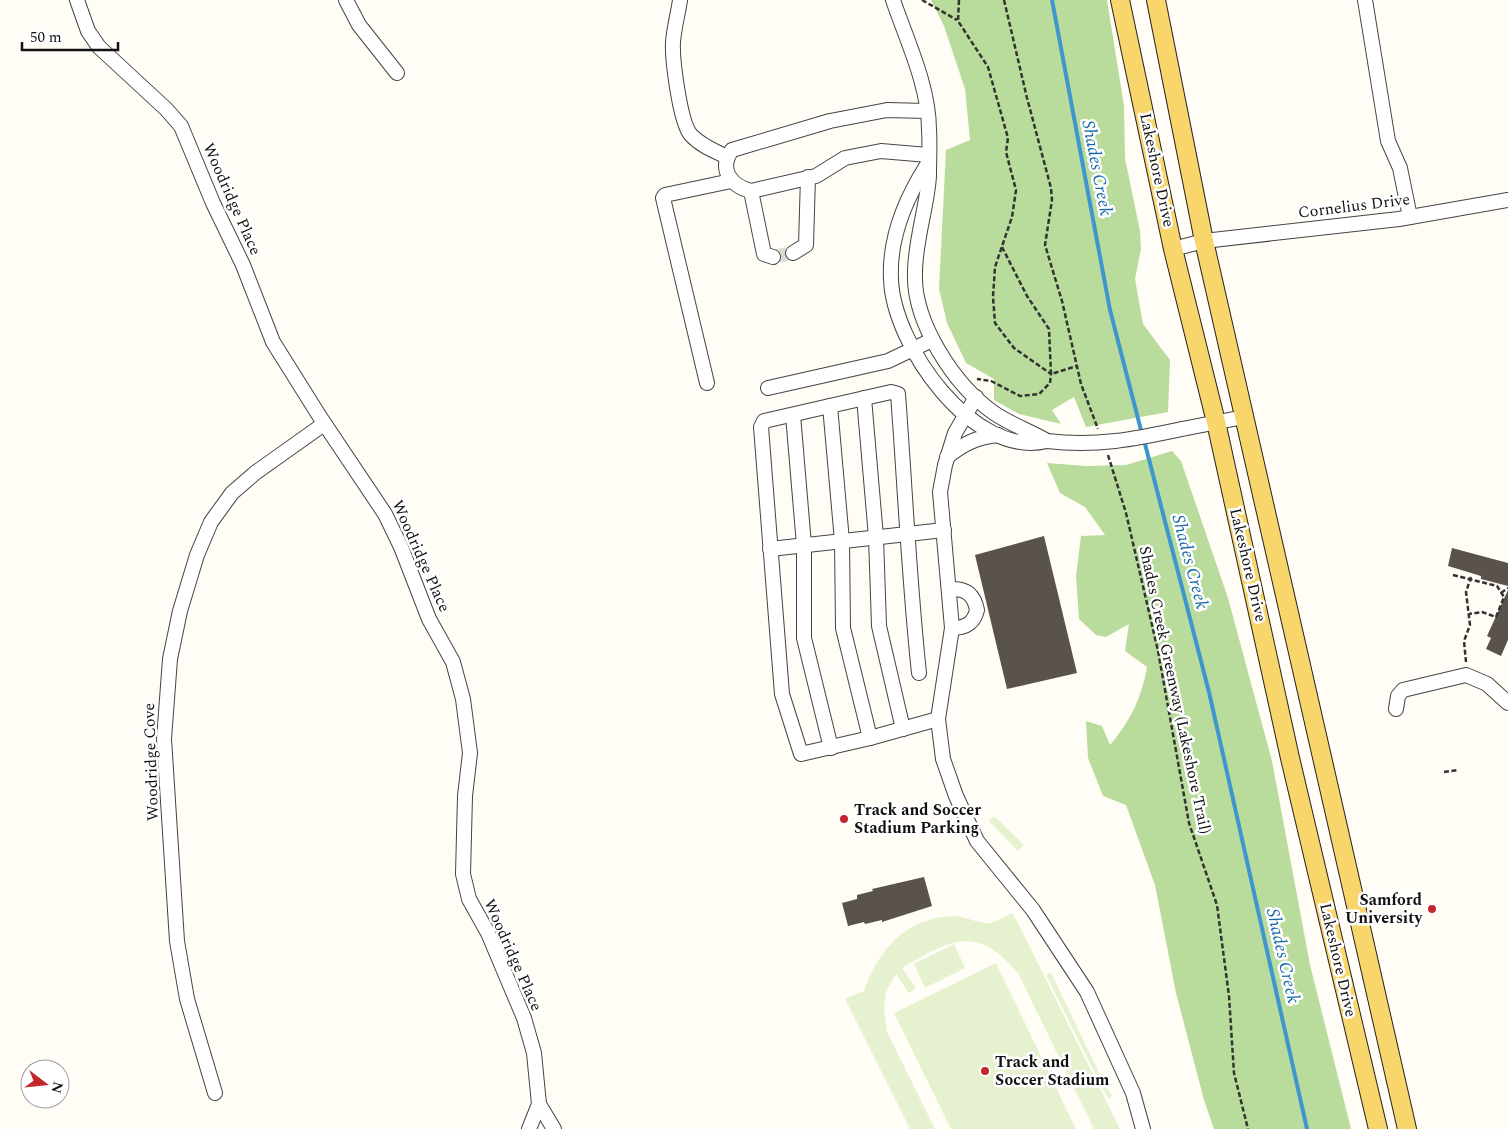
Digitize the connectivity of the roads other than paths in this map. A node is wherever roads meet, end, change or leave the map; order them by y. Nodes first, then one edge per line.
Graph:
1 (77, 0) edge
2 (346, 0) edge
3 (680, 0) edge
4 (892, 0) edge
5 (1120, 0) edge
6 (1156, 0) edge
7 (1364, 0) edge
8 (397, 74) dead end
9 (927, 111) junction
10 (728, 157) junction
11 (928, 160) junction
12 (808, 177) junction
13 (731, 181) junction
14 (751, 191) junction
15 (1508, 200) edge
16 (1410, 218) junction
17 (897, 232) junction
18 (918, 234) junction
19 (1204, 241) junction
20 (1173, 249) junction
21 (793, 253) tunnel mouth
22 (773, 257) dead end
23 (932, 340) junction
24 (914, 350) junction
25 (707, 383) dead end
26 (768, 388) dead end
27 (973, 394) junction
28 (864, 398) junction
29 (830, 406) junction
30 (965, 414) junction
31 (793, 415) junction
32 (1244, 417) junction
33 (1216, 422) junction
34 (324, 424) junction
35 (999, 435) junction
36 (1047, 441) junction
37 (947, 458) junction
38 (944, 530) junction
39 (908, 534) junction
40 (876, 537) junction
41 (842, 541) junction
42 (804, 545) junction
43 (770, 549) junction
44 (950, 589) junction
45 (952, 628) junction
46 (919, 673) dead end
47 (1508, 704) edge
48 (1396, 709) dead end
49 (938, 719) junction
50 (903, 728) junction
51 (870, 738) junction
52 (832, 748) junction
53 (215, 1093) dead end
54 (539, 1104) junction
55 (528, 1129) edge
56 (554, 1129) edge
57 (1143, 1129) edge
58 (1378, 1129) edge
59 (1406, 1129) edge

1 - 34 street, Woodridge Place
2 - 8 street
3 - 10 street
4 - 9 street
5 - 20 main road, Lakeshore Drive
6 - 19 main road, Lakeshore Drive
7 - 16 street
9 - 10 street
9 - 11 street
10 - 13 street
11 - 12 street
11 - 17 street
11 - 18 street
12 - 14 street
12 - 21 street
13 - 14 street
13 - 25 street
14 - 22 street
15 - 16 street, Cornelius Drive
16 - 19 street, Cornelius Drive
17 - 18 street
17 - 24 street
18 - 23 street
19 - 20 street, Cornelius Drive
19 - 32 main road, Lakeshore Drive
20 - 33 main road, Lakeshore Drive
23 - 24 street
23 - 27 street
24 - 26 street
24 - 30 street
27 - 30 street
27 - 36 street
28 - 29 street
28 - 39 street
28 - 40 street
29 - 31 street
29 - 41 street
30 - 35 street
30 - 37 street
31 - 42 street
31 - 43 street
32 - 33 street
32 - 59 main road, Lakeshore Drive
33 - 36 street, bridge
33 - 58 main road, Lakeshore Drive
34 - 53 street, Woodridge Cove
34 - 54 street, Woodridge Place
35 - 36 street
35 - 37 street
37 - 38 street
38 - 39 street
38 - 44 street
39 - 40 street
39 - 46 street
40 - 41 street
40 - 50 street
41 - 42 street
41 - 51 street
42 - 43 street
42 - 52 street
43 - 52 street
44 - 45 street
44 - 45 street
45 - 49 street
47 - 48 street
49 - 50 street
49 - 57 street
50 - 51 street
51 - 52 street
54 - 55 street, Woodridge Place
54 - 56 street, Woodridge Place

